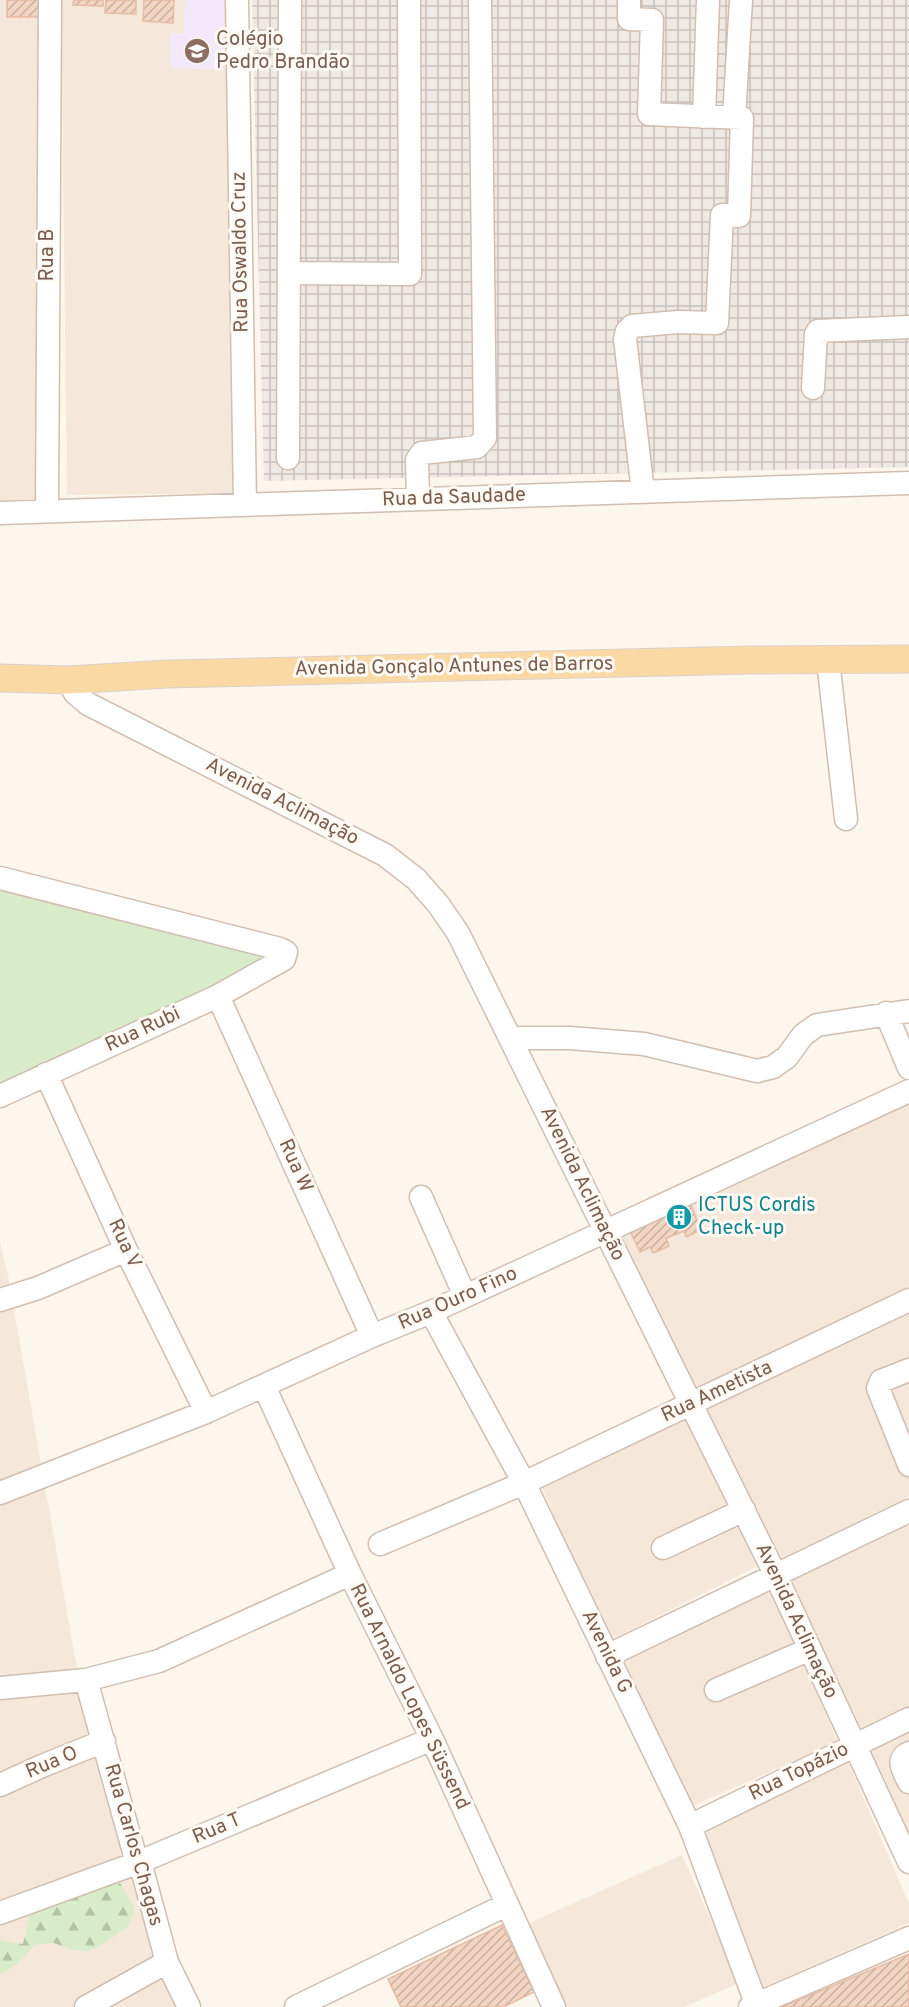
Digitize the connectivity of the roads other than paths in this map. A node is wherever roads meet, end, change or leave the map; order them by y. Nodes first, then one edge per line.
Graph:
1 (50, 0) edge
2 (237, 0) edge
3 (290, 0) edge
4 (409, 0) edge
5 (480, 0) edge
6 (629, 0) edge
7 (708, 0) edge
8 (741, 0) edge
9 (704, 117) junction
10 (734, 118) junction
11 (289, 273) junction
12 (909, 327) edge
13 (813, 388) dead end
14 (288, 458) dead end
15 (909, 483) edge
16 (643, 492) junction
17 (418, 499) junction
18 (244, 504) junction
19 (47, 511) junction
20 (0, 513) edge
21 (909, 659) edge
22 (828, 660) junction
23 (0, 678) edge
24 (68, 680) junction
25 (846, 819) dead end
26 (0, 878) edge
27 (218, 996) junction
28 (909, 1011) edge
29 (886, 1013) junction
30 (511, 1038) junction
31 (909, 1068) edge
32 (46, 1074) junction
33 (909, 1091) edge
34 (0, 1096) edge
35 (421, 1197) dead end
36 (605, 1232) junction
37 (126, 1250) junction
38 (465, 1296) junction
39 (0, 1300) edge
40 (909, 1300) edge
41 (431, 1312) junction
42 (372, 1336) junction
43 (909, 1370) edge
44 (264, 1386) junction
45 (692, 1403) junction
46 (206, 1412) junction
47 (909, 1465) edge
48 (524, 1483) junction
49 (0, 1493) edge
50 (744, 1510) junction
51 (909, 1511) edge
52 (380, 1544) dead end
53 (663, 1548) dead end
54 (350, 1574) junction
55 (775, 1574) junction
56 (810, 1649) junction
57 (608, 1656) junction
58 (86, 1680) junction
59 (0, 1688) edge
60 (716, 1690) dead end
61 (909, 1719) edge
62 (432, 1739) junction
63 (104, 1741) junction
64 (854, 1744) junction
65 (909, 1753) edge
66 (909, 1782) edge
67 (0, 1785) edge
68 (690, 1826) junction
69 (909, 1862) edge
70 (137, 1863) junction
71 (506, 1905) junction
72 (0, 1913) edge
73 (909, 1938) edge
74 (167, 1962) junction
75 (753, 2005) edge
76 (86, 2007) edge
77 (189, 2007) edge
78 (296, 2007) edge
79 (554, 2007) edge

1 - 19 street, Rua B
2 - 18 street, Rua Oswaldo Cruz
3 - 11 street
4 - 11 street
5 - 17 street
6 - 9 street
7 - 9 street
8 - 10 street
9 - 10 street
10 - 16 street
11 - 14 street
12 - 13 street
15 - 16 street, Rua da Saudade
16 - 17 street, Rua da Saudade
17 - 18 street, Rua da Saudade
18 - 19 street, Rua da Saudade
19 - 20 street, Rua da Saudade
21 - 22 main road, Avenida Gonçalo Antunes de Barros
22 - 24 main road, Avenida Gonçalo Antunes de Barros
22 - 25 street
23 - 24 main road, Avenida Gonçalo Antunes de Barros
24 - 30 street, Avenida Aclimação
26 - 27 street, Rua Rubi
27 - 32 street, Rua Rubi
27 - 42 street, Rua W
28 - 29 street
29 - 30 street
29 - 31 street
30 - 36 street, Avenida Aclimação
32 - 34 street, Rua Rubi
32 - 37 street, Rua V
33 - 36 street, Rua Ouro Fino
35 - 38 street
36 - 38 street, Rua Ouro Fino
36 - 45 street, Avenida Aclimação
37 - 39 street
37 - 46 street, Rua V
38 - 41 street, Rua Ouro Fino
40 - 45 street, Rua Ametista
41 - 42 street, Rua Ouro Fino
41 - 48 street, Avenida G
42 - 44 street, Rua Ouro Fino
43 - 47 street
44 - 46 street, Rua Ouro Fino
44 - 54 street, Rua Arnaldo Lopes Süssend
45 - 48 street, Rua Ametista
45 - 50 street, Avenida Aclimação
46 - 49 street, Rua Ouro Fino
48 - 52 street, Rua Ametista
48 - 57 street, Avenida G
50 - 53 street
50 - 55 street, Avenida Aclimação
51 - 55 street
54 - 58 street
54 - 62 street, Rua Arnaldo Lopes Süssend
55 - 56 street, Avenida Aclimação
55 - 57 street
56 - 60 street
56 - 64 street, Avenida Aclimação
57 - 68 street, Avenida G
58 - 59 street
58 - 63 street, Rua Carlos Chagas
61 - 64 street, Rua Topázio
62 - 70 street, Rua T
62 - 71 street, Rua Arnaldo Lopes Süssend
63 - 67 street, Rua O
63 - 70 street, Rua Carlos Chagas
64 - 68 street, Rua Topázio
64 - 69 street, Avenida Aclimação
65 - 66 street
68 - 75 street, Avenida G
70 - 72 street, Rua T
70 - 74 street, Rua Carlos Chagas
71 - 78 street
71 - 79 street, Rua Arnaldo Lopes Süssend
73 - 75 street
74 - 76 street
74 - 77 street, Rua Carlos Chagas

